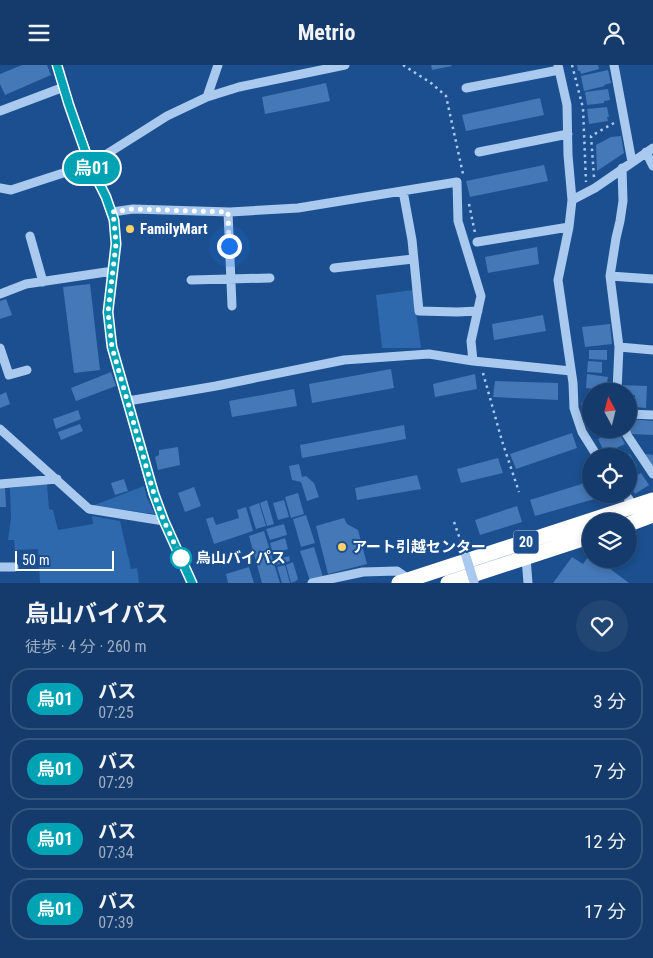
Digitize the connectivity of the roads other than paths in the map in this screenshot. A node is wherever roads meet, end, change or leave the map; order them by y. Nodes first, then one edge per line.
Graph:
1 (57, 65) edge
2 (218, 65) edge
3 (345, 65) edge
4 (614, 65) edge
5 (558, 68) edge
6 (64, 87) junction
7 (466, 88) dead end
8 (207, 97) junction
9 (0, 111) edge
10 (568, 134) junction
11 (649, 150) edge
12 (479, 152) dead end
13 (632, 162) junction
14 (90, 165) junction
15 (653, 166) edge
16 (622, 168) junction
17 (0, 188) edge
18 (403, 191) junction
19 (572, 200) junction
20 (112, 212) junction
21 (228, 212) junction
22 (569, 227) junction
23 (30, 237) dead end
24 (477, 242) dead end
25 (414, 259) junction
26 (334, 268) dead end
27 (114, 271) junction
28 (610, 275) junction
29 (270, 278) dead end
30 (653, 279) edge
31 (191, 280) dead end
32 (231, 280) junction
33 (43, 282) junction
34 (0, 294) edge
35 (232, 306) dead end
36 (478, 311) junction
37 (619, 347) junction
38 (0, 349) edge
39 (653, 350) edge
40 (473, 361) junction
41 (27, 370) dead end
42 (571, 371) junction
43 (616, 383) edge
44 (128, 401) junction
45 (638, 414) edge
46 (653, 415) edge
47 (0, 429) edge
48 (629, 438) edge
49 (592, 448) edge
50 (653, 474) edge
51 (57, 479) junction
52 (0, 484) edge
53 (637, 500) edge
54 (653, 500) edge
55 (622, 503) edge
56 (653, 515) edge
57 (637, 520) edge
58 (164, 521) junction
59 (582, 539) edge
60 (464, 550) road end
61 (526, 558) junction
62 (0, 567) edge
63 (14, 567) dead end
64 (404, 581) edge
65 (474, 582) edge
66 (192, 583) edge
67 (312, 583) edge
68 (448, 583) edge
69 (528, 583) edge

1 - 6 street
2 - 8 street
3 - 8 street
4 - 13 street
5 - 7 street
5 - 10 street
6 - 9 street
6 - 14 street
8 - 14 street
10 - 12 street
10 - 19 street
11 - 13 street
11 - 15 street
13 - 16 street
14 - 17 street
14 - 20 street
16 - 19 street
16 - 28 street
18 - 21 street
18 - 25 street
18 - 36 street
19 - 22 street
20 - 21 street
20 - 27 street
21 - 32 street
22 - 24 street
22 - 42 street
23 - 33 street
25 - 26 street
25 - 36 street
27 - 33 street
27 - 44 street
28 - 30 street
28 - 37 street
29 - 32 street
31 - 32 street
32 - 35 street
33 - 34 street
36 - 40 street
37 - 39 street
37 - 43 street
38 - 41 street
40 - 42 street
40 - 44 street
42 - 49 street
44 - 58 street
45 - 46 street
47 - 51 street
48 - 50 street
51 - 52 street
51 - 58 street
53 - 54 highway, 20
55 - 64 highway, 20
56 - 57 highway
58 - 66 street
59 - 61 highway, 20
60 - 65 street, bridge
61 - 68 highway, 20
61 - 69 street
62 - 63 street
64 - 67 street

